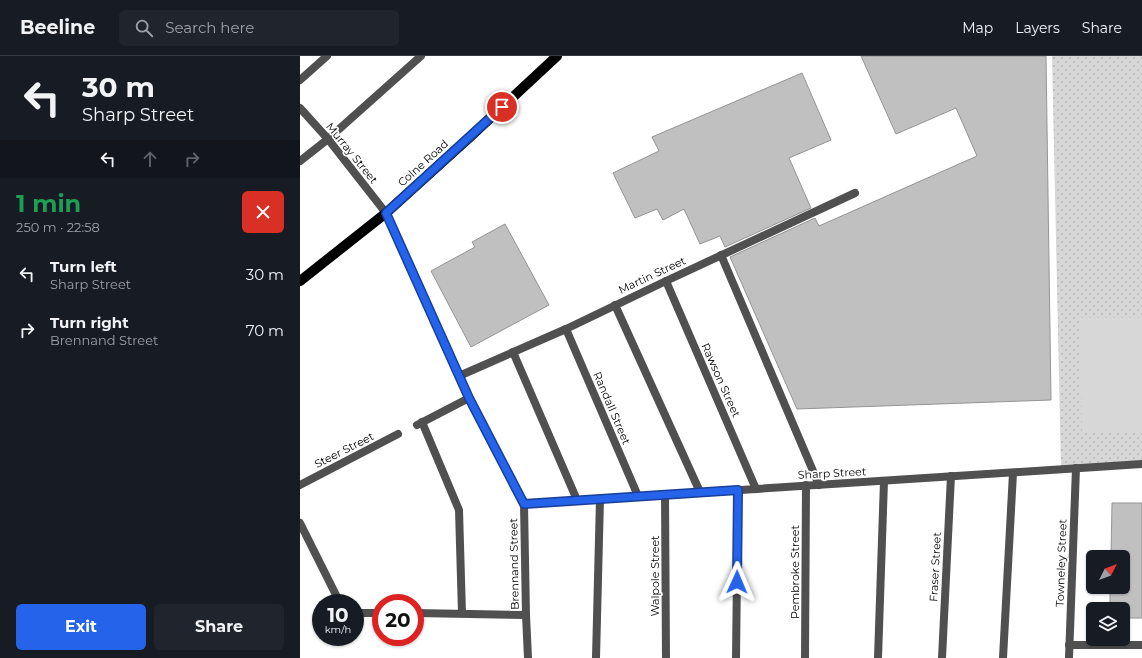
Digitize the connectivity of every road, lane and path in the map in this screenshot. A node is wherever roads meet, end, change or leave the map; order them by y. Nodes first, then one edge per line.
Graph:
1 (327, 56) edge
2 (421, 56) edge
3 (557, 56) edge
4 (300, 80) edge
5 (300, 108) edge
6 (328, 139) junction
7 (300, 162) edge
8 (855, 193) dead end
9 (386, 213) junction
10 (721, 255) junction
11 (300, 281) edge
12 (666, 281) junction
13 (616, 305) junction
14 (566, 329) junction
15 (513, 352) junction
16 (459, 376) junction
17 (469, 398) junction
18 (398, 434) dead end
19 (1142, 464) edge
20 (1076, 468) junction
21 (1013, 472) junction
22 (951, 476) junction
23 (884, 481) junction
24 (300, 485) edge
25 (819, 485) junction
26 (806, 486) junction
27 (756, 488) junction
28 (738, 490) junction
29 (700, 492) junction
30 (665, 494) junction
31 (638, 496) junction
32 (600, 499) junction
33 (577, 500) junction
34 (524, 504) junction
35 (300, 523) edge
36 (336, 594) edge
37 (424, 613) edge
38 (462, 613) junction
39 (526, 615) junction
40 (1069, 644) junction
41 (1142, 646) edge
42 (528, 658) edge
43 (596, 658) edge
44 (666, 658) edge
45 (736, 658) edge
46 (805, 658) edge
47 (878, 658) edge
48 (942, 658) edge
49 (1003, 658) edge
50 (1069, 658) edge

1 - 4 street
2 - 6 street
3 - 9 main road, Colne Road
5 - 6 street, Murray Street
6 - 7 street
6 - 9 street, Murray Street
8 - 10 street, Martin Street
9 - 11 main road, Colne Road
9 - 16 street, Brennand Street
10 - 12 street, Martin Street
10 - 25 street
12 - 13 street, Martin Street
12 - 27 street, Rawson Street
13 - 14 street, Martin Street
13 - 29 street
14 - 15 street, Martin Street
14 - 31 street, Randall Street
15 - 16 street, Martin Street
15 - 33 street
16 - 17 street, Brennand Street
17 - 34 street, Brennand Street
17 - 38 street
18 - 24 street, Steer Street
19 - 20 street, Sharp Street
20 - 21 street, Sharp Street
20 - 40 street, Towneley Street
21 - 22 street, Sharp Street
21 - 49 street
22 - 23 street, Sharp Street
22 - 48 street, Fraser Street
23 - 25 street, Sharp Street
23 - 47 street
25 - 26 street, Sharp Street
26 - 27 street, Sharp Street
26 - 46 street, Pembroke Street
27 - 28 street, Sharp Street
28 - 29 street, Sharp Street
28 - 45 street
29 - 30 street, Sharp Street
30 - 31 street, Sharp Street
30 - 44 street, Walpole Street
31 - 32 street, Sharp Street
32 - 33 street, Sharp Street
32 - 43 street
33 - 34 street, Sharp Street
34 - 39 street, Brennand Street
35 - 36 street
37 - 38 street
38 - 39 street
39 - 42 street, Brennand Street
40 - 41 street
40 - 50 street, Towneley Street

